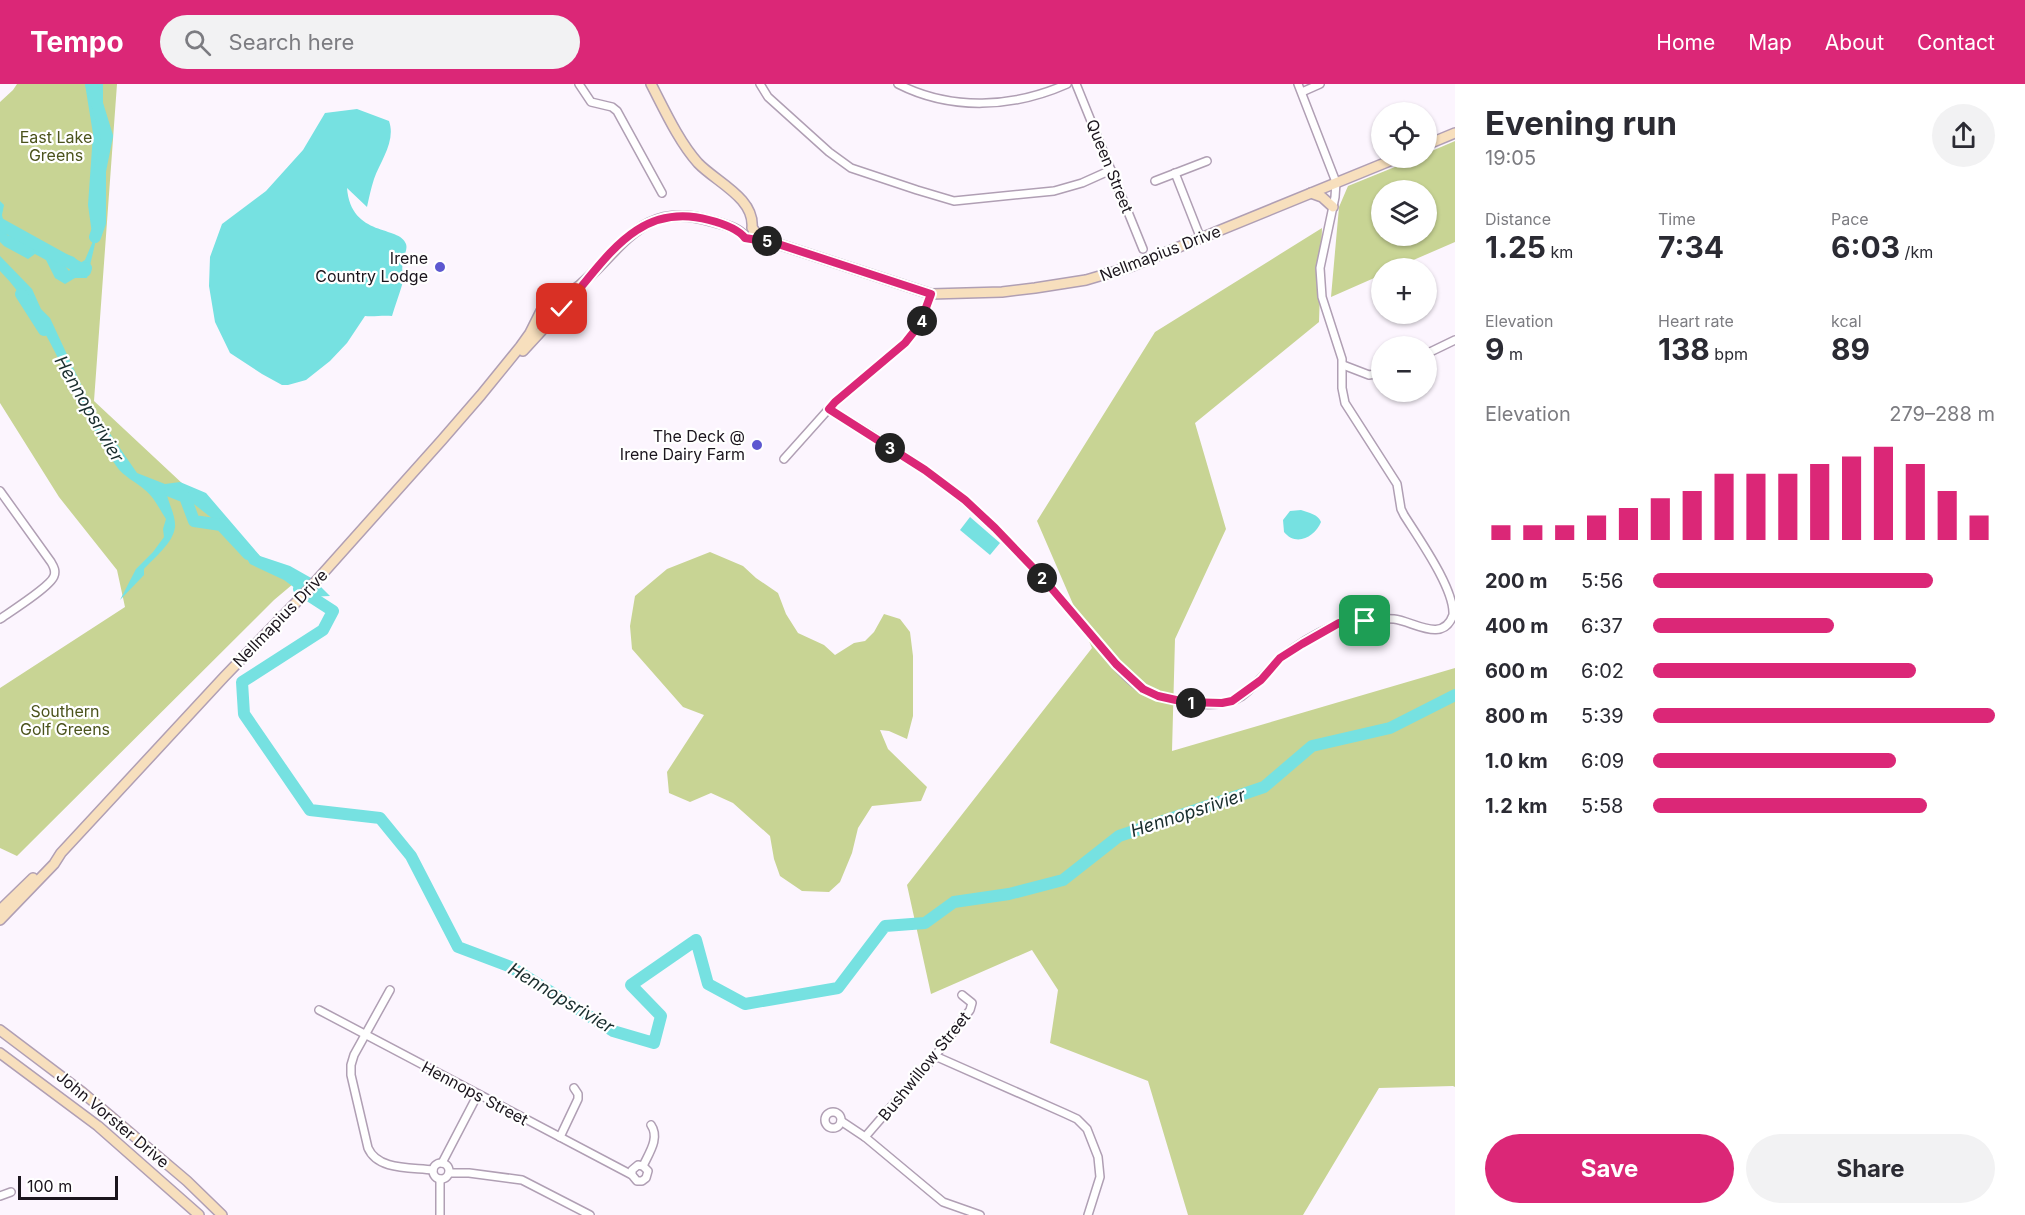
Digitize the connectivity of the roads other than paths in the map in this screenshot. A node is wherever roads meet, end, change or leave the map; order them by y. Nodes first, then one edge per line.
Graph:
1 (579, 84) edge
2 (651, 84) edge
3 (760, 84) edge
4 (898, 84) edge
5 (1067, 84) edge
6 (1076, 84) edge
7 (1320, 84) edge
8 (1300, 88) edge
9 (1455, 133) edge
10 (1437, 140) edge
11 (1207, 160) dead end
12 (1371, 168) edge
13 (1111, 170) junction
14 (1175, 173) junction
15 (1155, 181) dead end
16 (1336, 182) junction
17 (662, 193) dead end
18 (1311, 193) junction
19 (1333, 207) junction
20 (748, 231) junction
21 (1201, 239) junction
22 (1143, 249) dead end
23 (931, 294) junction
24 (550, 314) junction
25 (537, 319) junction
26 (546, 326) junction
27 (1455, 340) edge
28 (1437, 349) edge
29 (1343, 365) junction
30 (1371, 375) edge
31 (495, 378) junction
32 (829, 409) junction
33 (784, 459) dead end
34 (0, 491) edge
35 (0, 619) edge
36 (62, 853) junction
37 (0, 910) edge
38 (0, 920) edge
39 (390, 990) dead end
40 (962, 995) dead end
41 (319, 1010) dead end
42 (0, 1030) edge
43 (365, 1035) junction
44 (0, 1053) edge
45 (935, 1056) junction
46 (574, 1088) dead end
47 (478, 1094) junction
48 (841, 1120) dead end
49 (651, 1125) dead end
50 (560, 1137) junction
51 (865, 1137) junction
52 (442, 1163) junction
53 (643, 1166) junction
54 (433, 1170) junction
55 (449, 1173) junction
56 (632, 1175) junction
57 (440, 1179) junction
58 (11, 1192) dead end
59 (0, 1196) edge
60 (199, 1215) edge
61 (222, 1215) edge
62 (440, 1215) edge
63 (590, 1215) edge
64 (980, 1215) edge
65 (1088, 1215) edge

1 - 17 street
2 - 20 main road
3 - 13 street
4 - 5 street
6 - 13 street, Queen Street
7 - 8 street
8 - 16 street
9 - 10 main road
11 - 14 street
12 - 16 main road, Nellmapius Drive
13 - 22 street, Queen Street
14 - 15 street
14 - 21 street
16 - 18 main road, Nellmapius Drive
16 - 19 street
18 - 19 main road
18 - 21 main road, Nellmapius Drive
19 - 29 street
20 - 23 main road, Nellmapius Drive
20 - 24 main road, Nellmapius Drive
21 - 23 main road, Nellmapius Drive
23 - 32 street
24 - 25 main road
24 - 26 main road
25 - 26 main road
25 - 31 main road, Nellmapius Drive
26 - 31 main road, Nellmapius Drive
27 - 28 street
29 - 30 street
29 - 32 street
31 - 36 main road, Nellmapius Drive
32 - 33 street
34 - 35 street
36 - 37 main road, Nellmapius Drive
36 - 38 main road, Nellmapius Drive
39 - 43 street
40 - 45 street, Bushwillow Street
41 - 43 street, Hennops Street
42 - 61 main road, John Vorster Drive
43 - 47 street, Hennops Street
43 - 54 street
44 - 60 main road, John Vorster Drive
45 - 51 street, Bushwillow Street
45 - 65 street
46 - 50 street
47 - 50 street, Hennops Street
47 - 52 street
48 - 51 street
49 - 53 street
50 - 56 street, Hennops Street
51 - 64 street
52 - 54 street
52 - 55 street
53 - 56 street
53 - 56 street
54 - 57 street
55 - 57 street
55 - 63 street
57 - 62 street
58 - 59 street

